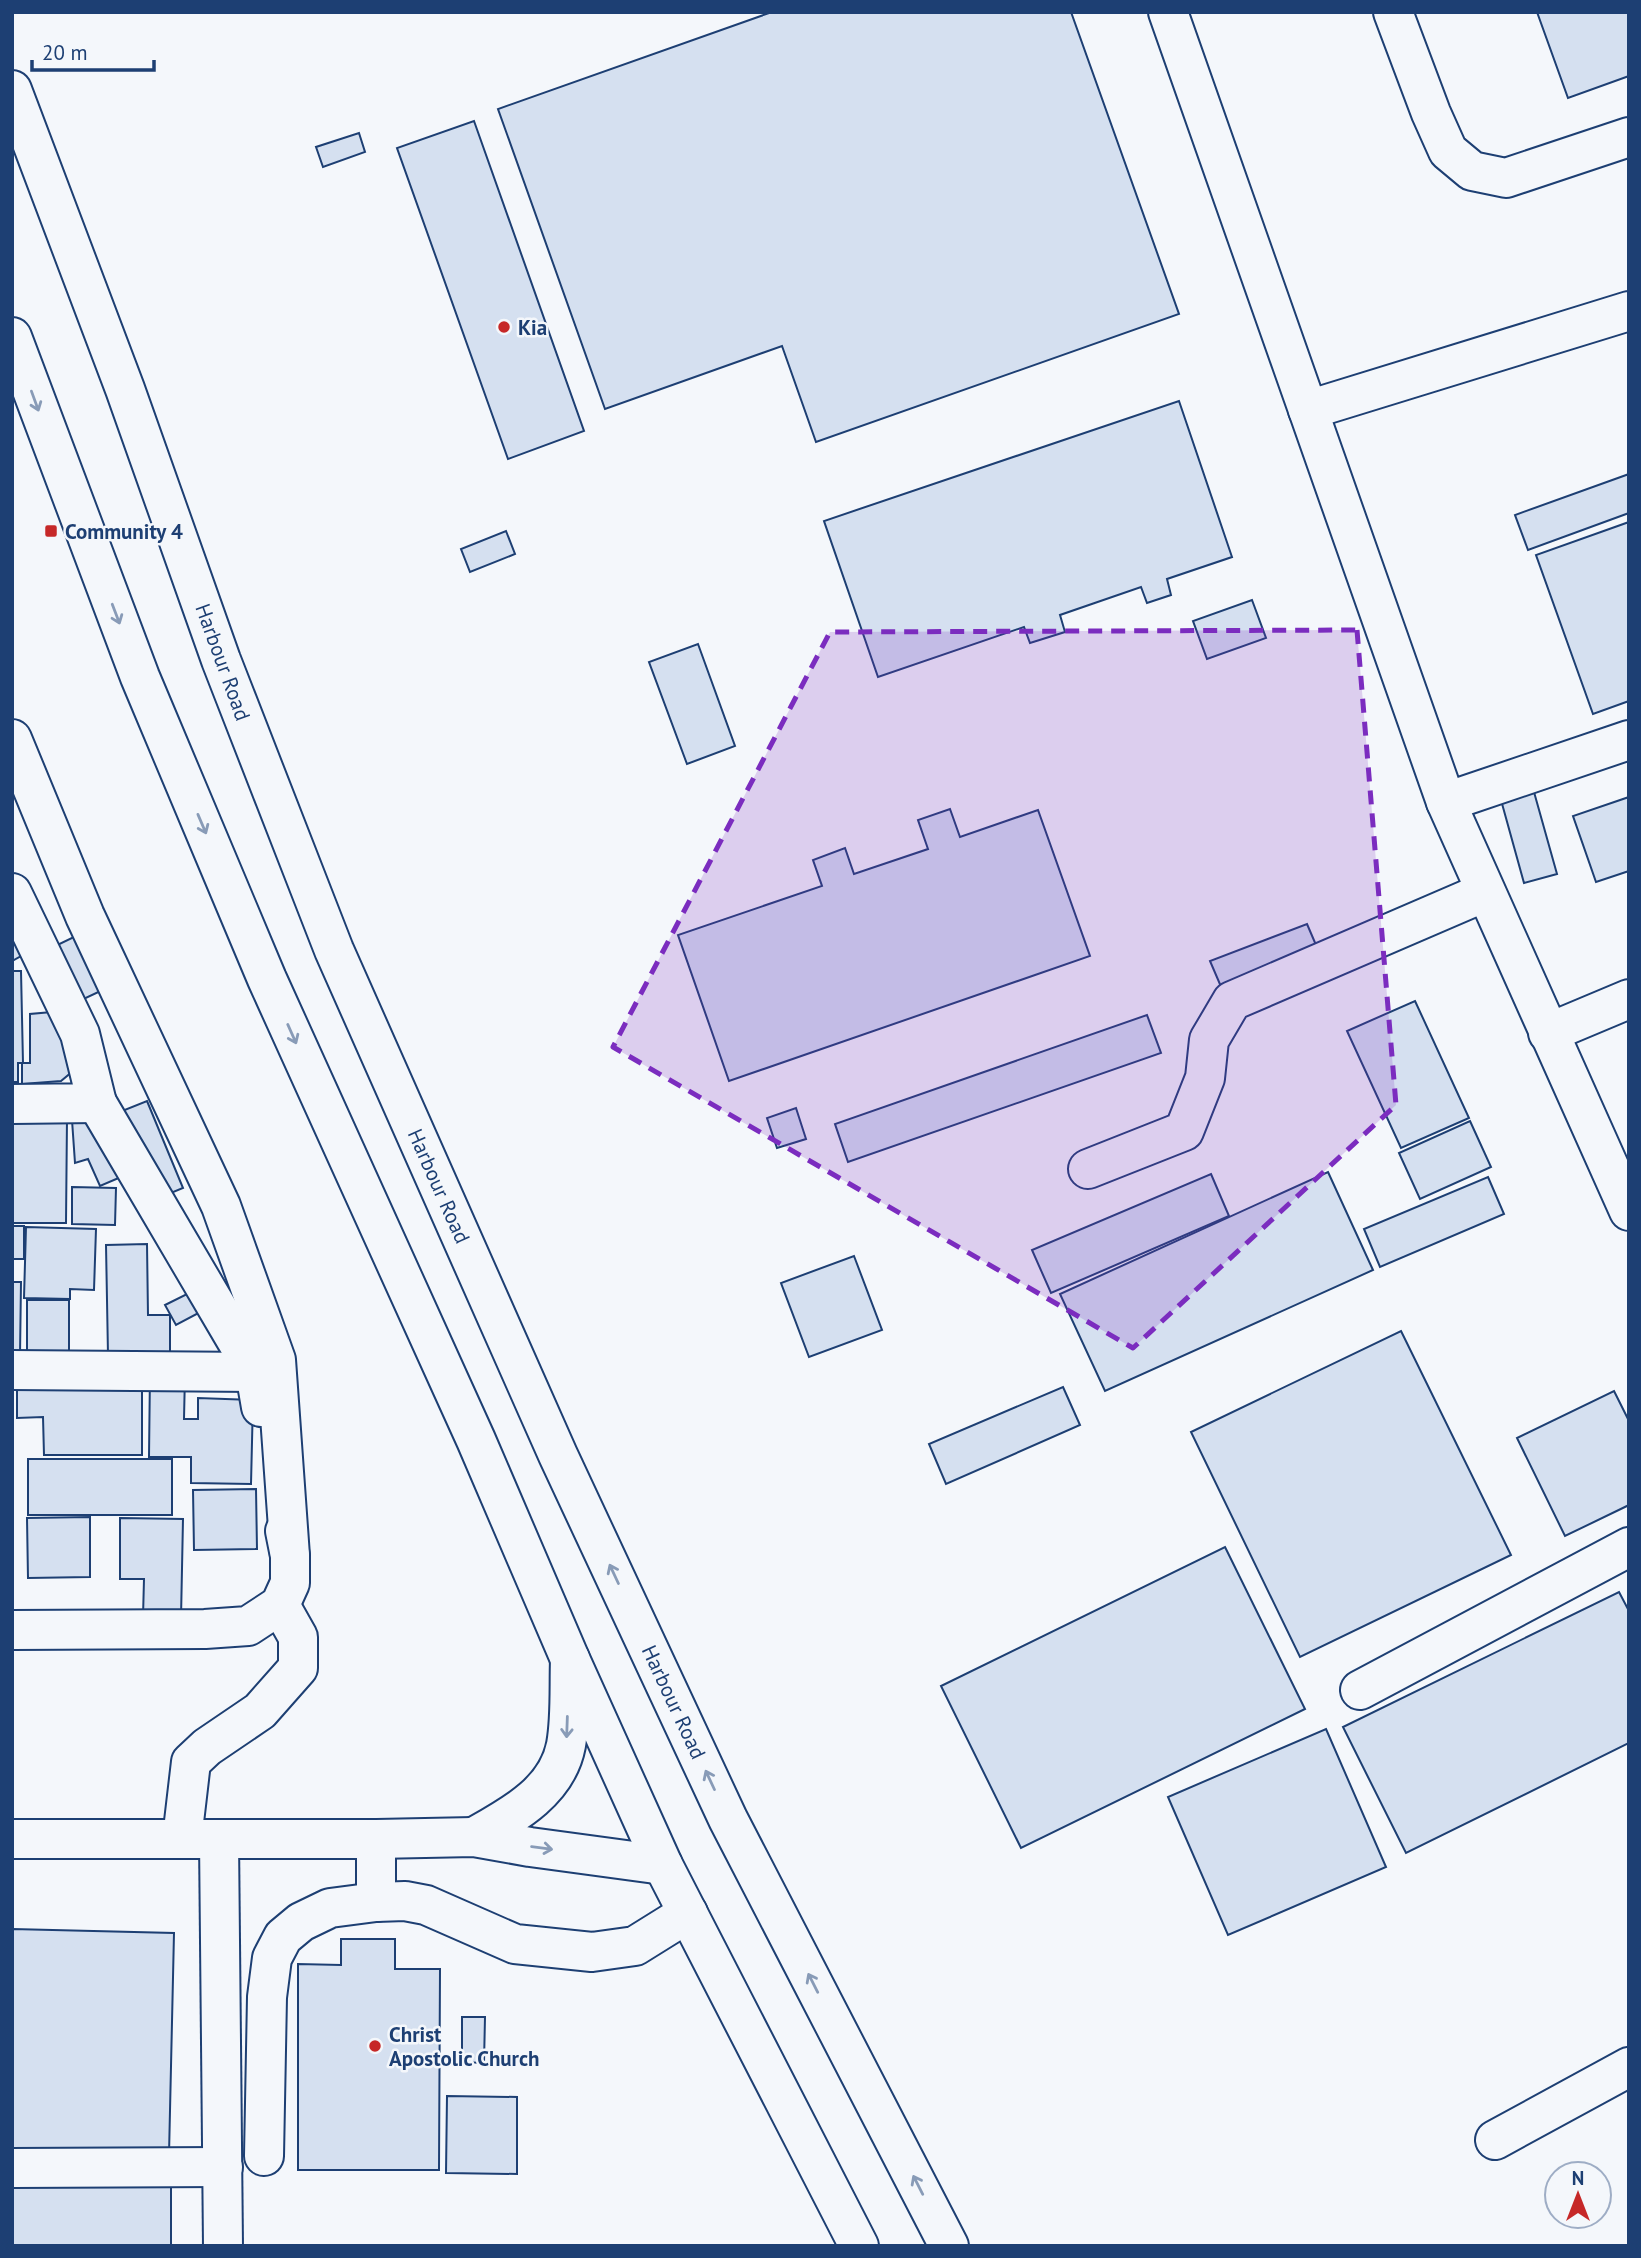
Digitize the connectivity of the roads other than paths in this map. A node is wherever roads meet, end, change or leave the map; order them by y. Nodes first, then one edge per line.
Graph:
1 (1168, 12) edge
2 (1394, 12) edge
3 (12, 90) edge
4 (1629, 137) edge
5 (1629, 311) edge
6 (12, 337) edge
7 (1308, 410) junction
8 (12, 739) edge
9 (1629, 740) edge
10 (1446, 802) junction
11 (1485, 892) junction
12 (12, 893) edge
13 (1629, 999) edge
14 (1548, 1033) junction
15 (97, 1103) junction
16 (12, 1104) edge
17 (1088, 1169) dead end
18 (1629, 1211) edge
19 (12, 1370) edge
20 (255, 1372) junction
21 (1629, 1547) edge
22 (290, 1556) junction
23 (280, 1605) junction
24 (12, 1630) edge
25 (570, 1659) junction
26 (1360, 1690) dead end
27 (474, 1837) junction
28 (12, 1839) edge
29 (182, 1839) junction
30 (219, 1839) junction
31 (376, 1839) junction
32 (663, 1864) junction
33 (376, 1902) junction
34 (688, 1913) junction
35 (1629, 2067) edge
36 (1495, 2140) dead end
37 (264, 2156) dead end
38 (223, 2167) junction
39 (12, 2168) edge
40 (223, 2246) edge
41 (859, 2246) edge
42 (949, 2246) edge

1 - 7 main road
2 - 4 main road
42 -> 3 main road, Harbour Road
5 - 7 main road
6 -> 25 main road
7 - 10 main road
8 - 22 main road
9 - 10 main road
10 - 11 main road
11 - 14 main road
11 - 17 main road
12 - 15 main road
13 - 14 main road
14 - 18 main road
15 - 16 main road
15 - 20 main road
19 - 20 main road
20 - 22 main road
21 - 26 main road
22 - 23 main road
23 - 24 main road
23 - 29 main road
25 -> 27 main road
25 - 32 main road
27 - 31 main road
27 -> 32 main road
28 - 29 main road
29 - 30 main road
30 - 31 main road
30 - 38 main road
31 - 33 main road
32 - 34 main road
33 - 34 main road
33 - 37 main road
34 - 41 main road
35 - 36 main road
38 - 39 main road
38 - 40 main road

